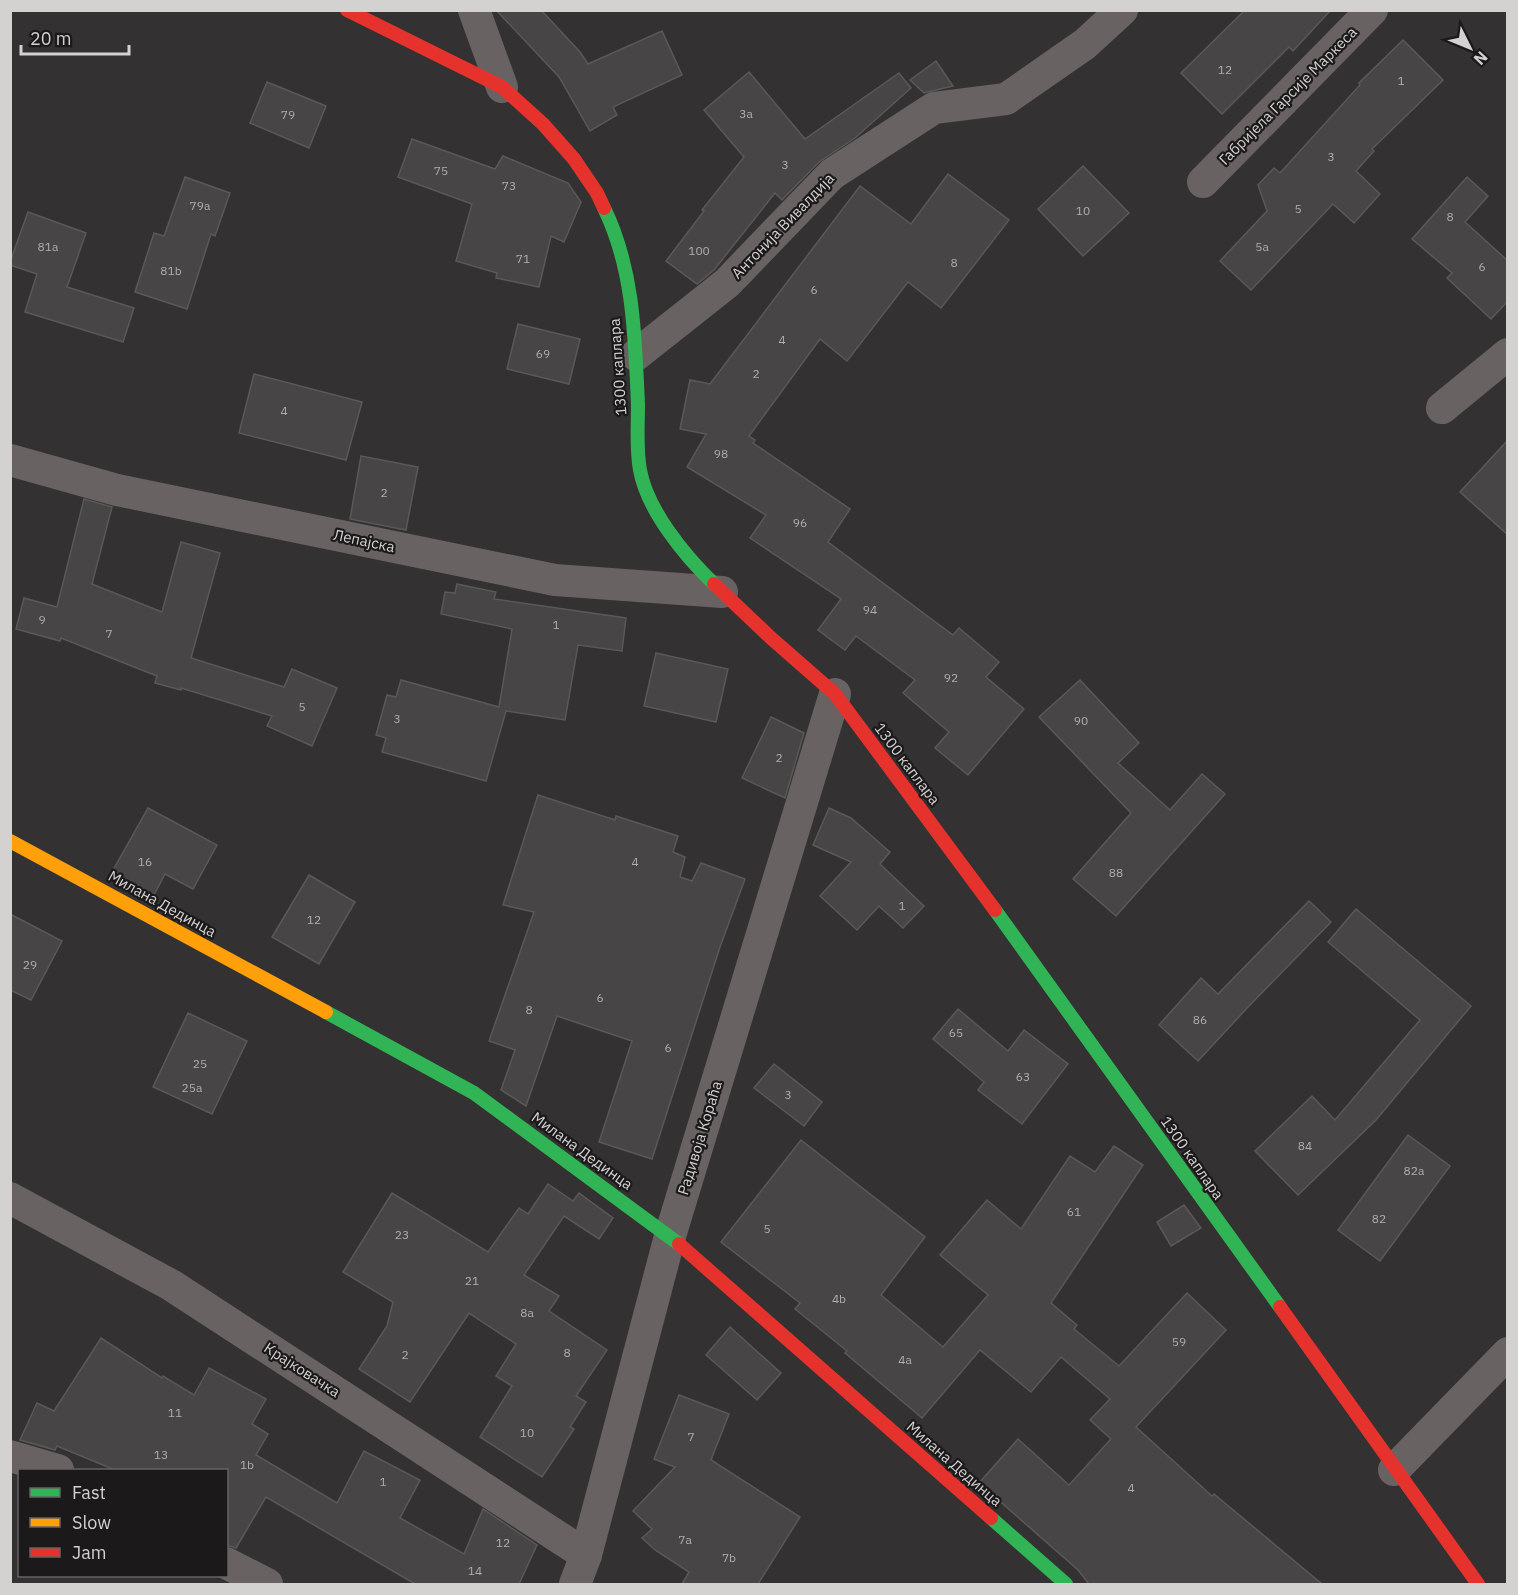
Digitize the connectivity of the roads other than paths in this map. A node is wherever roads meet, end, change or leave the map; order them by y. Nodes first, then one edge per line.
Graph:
1 (347, 10) edge
2 (474, 10) edge
3 (1122, 10) edge
4 (1372, 10) edge
5 (502, 87) junction
6 (1203, 182) dead end
7 (1508, 354) edge
8 (636, 355) junction
9 (1442, 408) dead end
10 (10, 460) edge
11 (722, 592) junction
12 (835, 693) junction
13 (10, 841) edge
14 (10, 1198) edge
15 (670, 1236) junction
16 (1508, 1353) edge
17 (10, 1456) edge
18 (55, 1469) edge
19 (1394, 1470) junction
20 (586, 1555) junction
21 (228, 1564) edge
22 (267, 1584) edge
23 (575, 1584) edge
24 (1066, 1584) edge
25 (1478, 1584) edge

1 - 5 street, 1300 каплара
2 - 5 street
3 - 8 street, Антонија Вивалдија
4 - 6 street, Габријела Гарсије Маркеса
5 - 8 street, 1300 каплара
7 - 9 street
8 - 11 street, 1300 каплара
10 - 11 street, Лепајска
11 - 12 street, 1300 каплара
12 - 15 street, Радивоја Кораћа
12 - 19 street, 1300 каплара
13 - 15 street, Милана Дединца
14 - 20 street, Крајковачка
15 - 20 street, Радивоја Кораћа
15 - 24 street, Милана Дединца
16 - 19 street
17 - 18 street
19 - 25 street, 1300 каплара
20 - 23 street, Радивоја Кораћа
21 - 22 street

